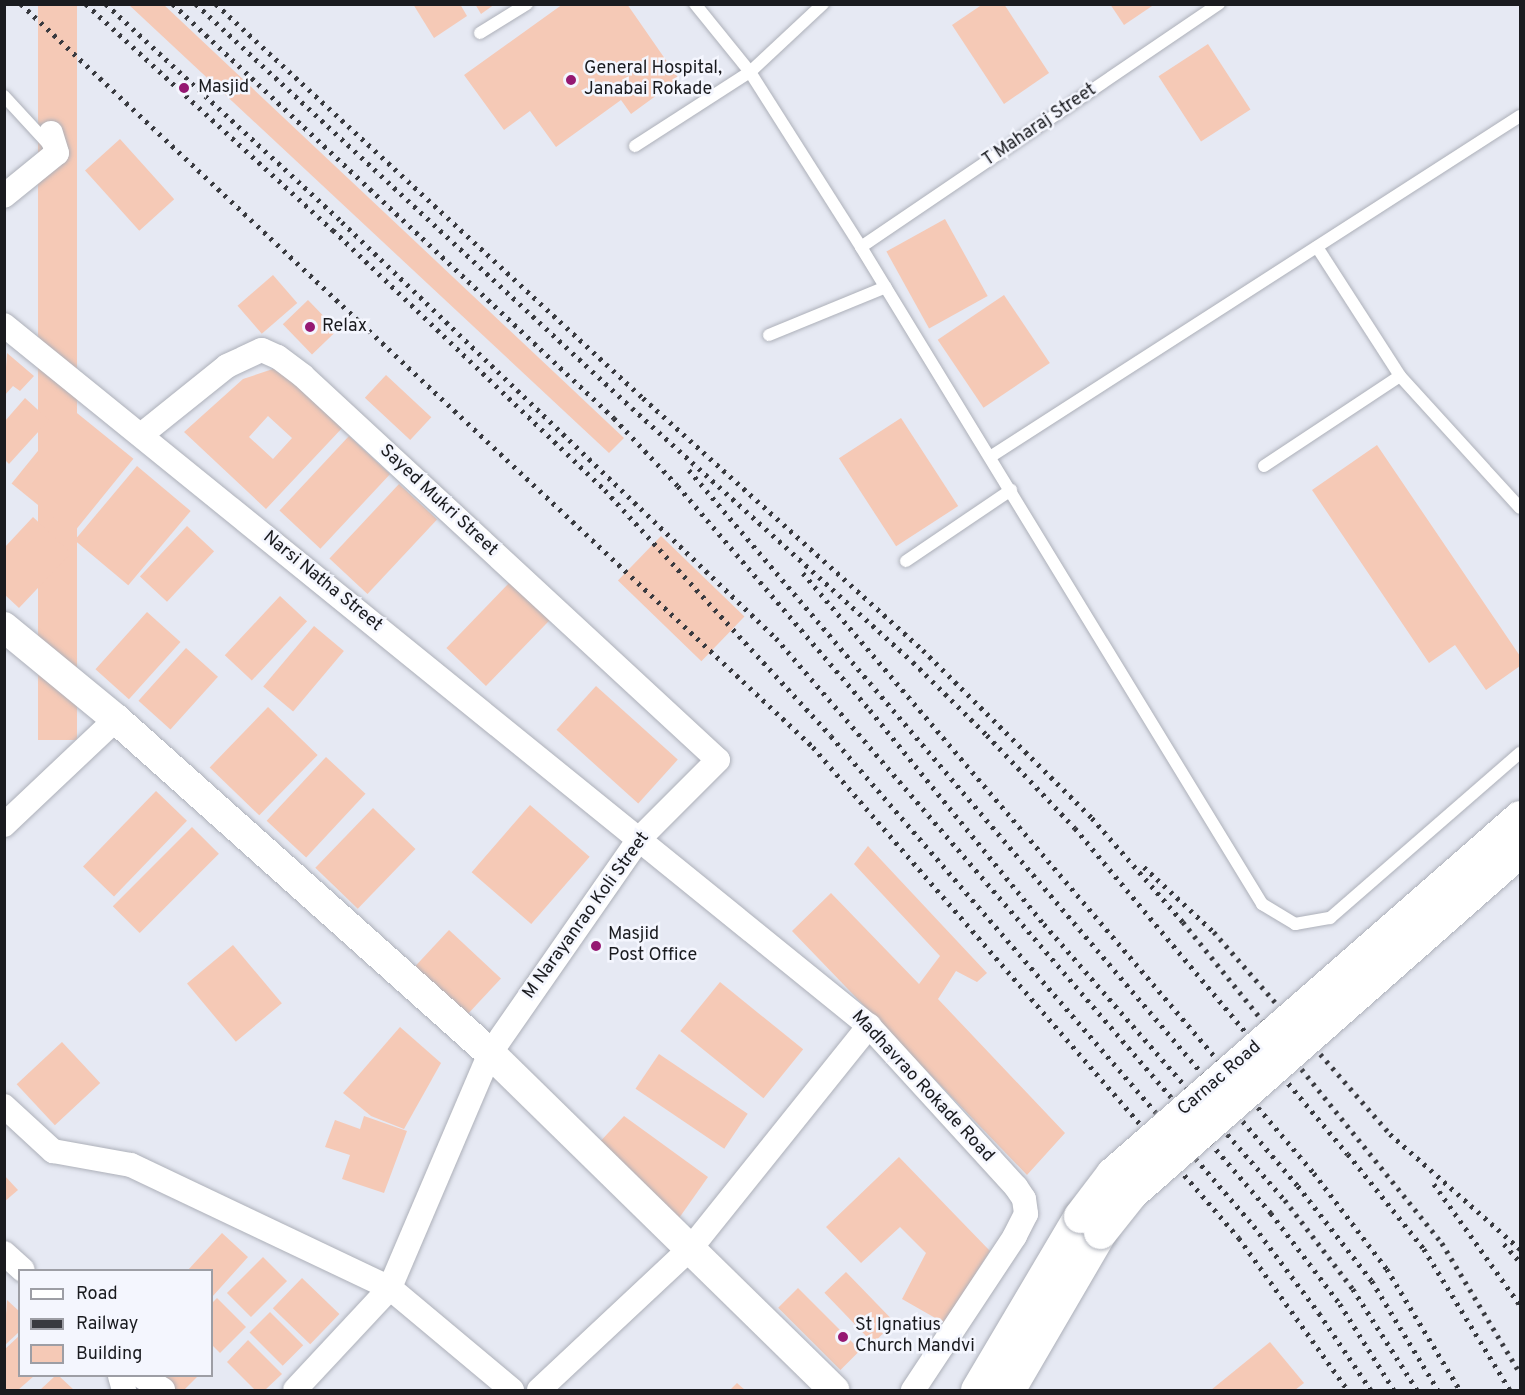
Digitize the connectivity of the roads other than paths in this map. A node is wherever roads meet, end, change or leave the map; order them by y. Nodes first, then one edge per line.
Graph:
1 (527, 4) edge
2 (695, 4) edge
3 (823, 4) edge
4 (1219, 4) edge
5 (480, 33) dead end
6 (750, 72) junction
7 (4, 96) edge
8 (1521, 116) edge
9 (54, 143) joint
10 (635, 146) dead end
11 (4, 196) edge
12 (861, 248) junction
13 (1317, 248) junction
14 (886, 287) junction
15 (4, 325) edge
16 (769, 335) dead end
17 (1400, 376) junction
18 (141, 435) junction
19 (990, 457) junction
20 (1264, 466) dead end
21 (1011, 490) junction
22 (1521, 507) edge
23 (906, 561) dead end
24 (4, 627) edge
25 (116, 720) junction
26 (1521, 753) edge
27 (718, 760) joint
28 (1521, 817) edge
29 (4, 825) edge
30 (639, 839) junction
31 (1521, 850) edge
32 (869, 1026) junction
33 (490, 1053) junction
34 (4, 1106) edge
35 (1090, 1224) junction
36 (691, 1248) junction
37 (4, 1252) edge
38 (22, 1269) edge
39 (390, 1288) junction
40 (143, 1377) edge
41 (163, 1390) edge
42 (295, 1390) edge
43 (512, 1390) edge
44 (539, 1390) edge
45 (834, 1390) edge
46 (913, 1390) edge
47 (977, 1390) edge
48 (1008, 1390) edge

1 - 5 lane
2 - 6 lane
3 - 6 lane
4 - 12 lane, T Maharaj Street
6 - 10 lane
6 - 12 lane
7 - 9 lane
8 - 13 lane
9 - 11 street
12 - 14 lane
13 - 17 lane
13 - 19 lane
14 - 16 lane
14 - 19 lane
15 - 18 street, Narsi Natha Street
17 - 20 lane
17 - 22 lane
18 - 27 street, Sayed Mukri Street
18 - 30 street, Narsi Natha Street
19 - 21 lane
21 - 23 lane
21 - 26 lane
24 - 25 street
25 - 29 street
25 - 33 street
27 - 30 street, M Narayanrao Koli Street
28 - 35 main road, Carnac Road, bridge
30 - 32 street, Madhavrao Rokade Road
30 - 33 street, M Narayanrao Koli Street
31 - 35 main road, Carnac Road, bridge
32 - 36 street
32 - 46 street, Madhavrao Rokade Road
33 - 36 street
33 - 39 street, M Narayanrao Koli Street
34 - 39 street
35 - 47 main road, Carnac Road
35 - 48 main road, Carnac Road
36 - 44 street
36 - 45 street
37 - 38 street
39 - 42 street, M Narayanrao Koli Street
39 - 43 street
40 - 41 street

